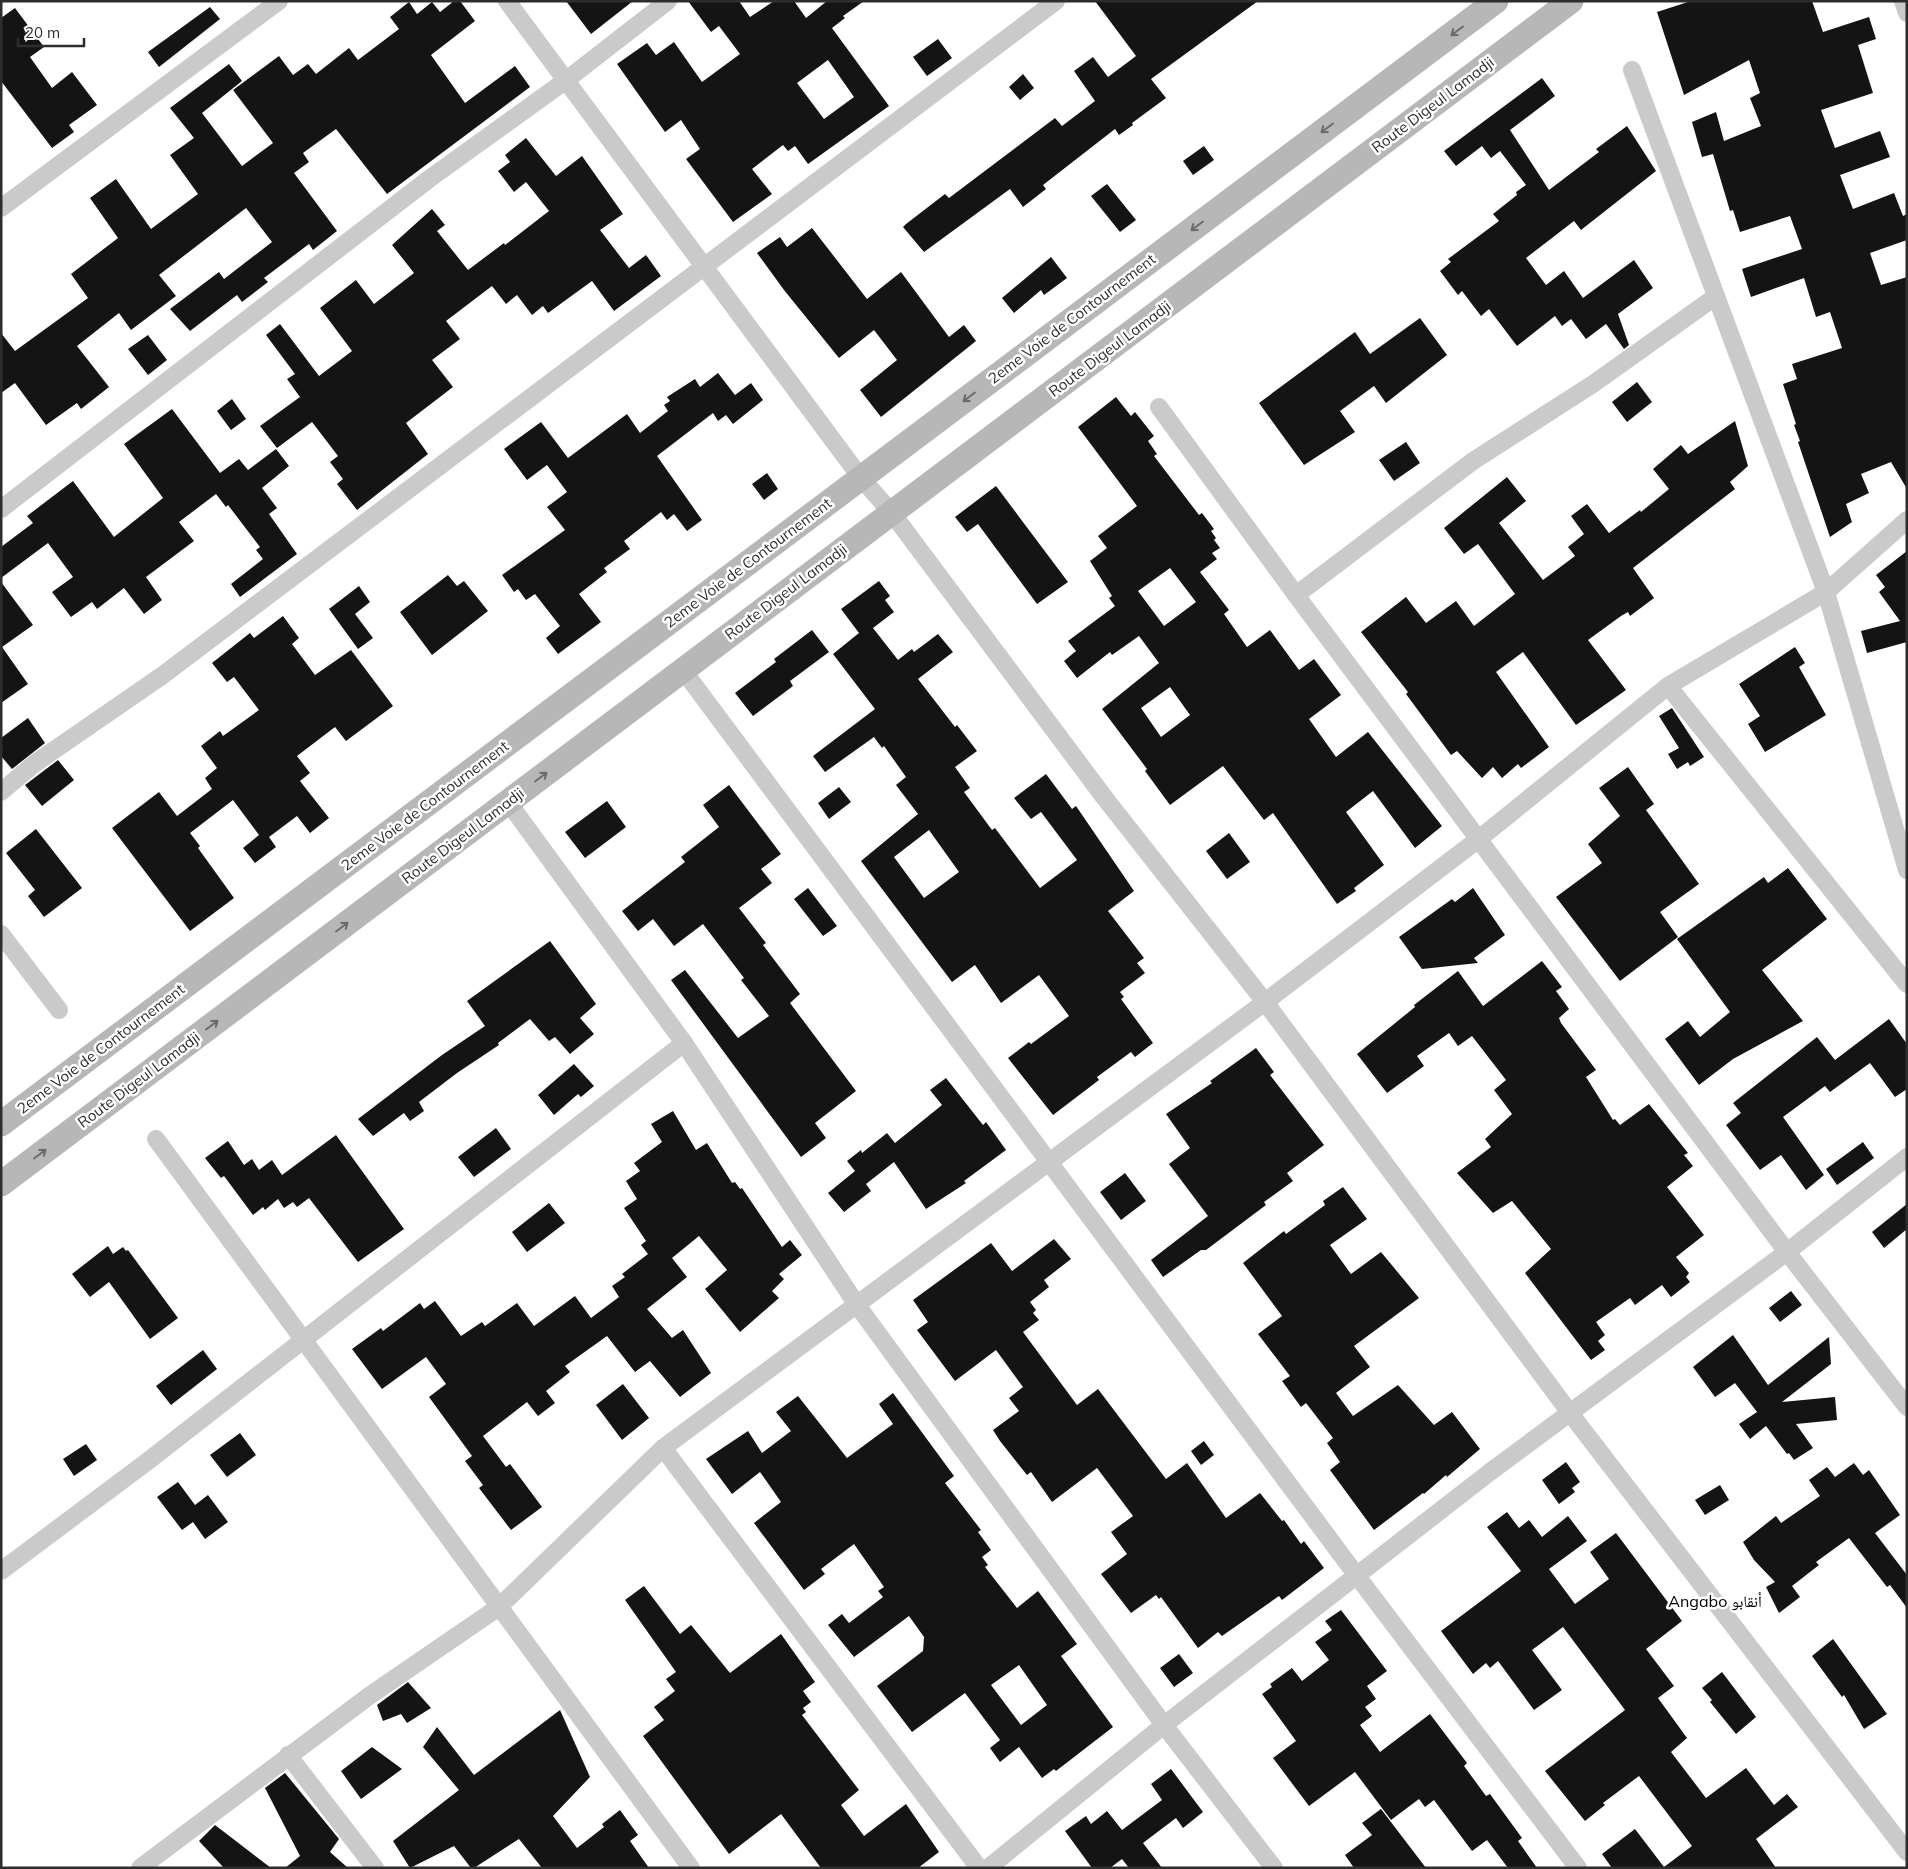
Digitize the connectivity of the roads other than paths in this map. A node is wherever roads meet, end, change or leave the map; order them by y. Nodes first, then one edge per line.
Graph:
1 (279, 1) edge
2 (507, 1) edge
3 (668, 1) edge
4 (1056, 1) edge
5 (1496, 1) edge
6 (1571, 1) edge
7 (1903, 1) edge
8 (1907, 13) edge
9 (1632, 70) dead end
10 (565, 81) junction
11 (1, 208) edge
12 (706, 266) junction
13 (1715, 297) junction
14 (1159, 407) dead end
15 (861, 478) junction
16 (1, 508) edge
17 (892, 512) junction
18 (1907, 520) edge
19 (1826, 592) junction
20 (1296, 595) junction
21 (682, 670) junction
22 (1668, 686) junction
23 (1, 792) edge
24 (508, 802) junction
25 (1480, 838) junction
26 (1907, 870) edge
27 (1, 934) edge
28 (1907, 984) edge
29 (1265, 1002) junction
30 (58, 1010) dead end
31 (684, 1043) junction
32 (1, 1124) edge
33 (156, 1139) dead end
34 (1907, 1157) edge
35 (1047, 1162) junction
36 (1, 1184) edge
37 (1787, 1252) junction
38 (857, 1305) junction
39 (304, 1340) junction
40 (1907, 1407) edge
41 (1570, 1413) junction
42 (663, 1448) junction
43 (1, 1571) edge
44 (1357, 1576) junction
45 (499, 1606) junction
46 (1164, 1725) junction
47 (288, 1755) junction
48 (1907, 1852) edge
49 (140, 1868) edge
50 (375, 1868) edge
51 (691, 1868) edge
52 (979, 1868) edge
53 (988, 1868) edge
54 (1274, 1868) edge
55 (1578, 1868) edge

1 - 11 street
2 - 10 street
3 - 10 street
4 - 12 street
5 -> 15 main road, 2eme Voie de Contournement
6 - 17 main road, Route Digeul Lamadji
7 - 8 street
9 - 13 street
10 - 12 street
10 - 16 street
12 - 15 street
12 - 23 street
13 - 19 street
13 - 20 street
14 - 20 street
15 - 17 street
15 - 32 main road, 2eme Voie de Contournement
17 - 21 main road, Route Digeul Lamadji
17 - 29 street
18 - 19 street
19 - 22 street
19 - 26 street
20 - 25 street
24 -> 21 main road, Route Digeul Lamadji
21 - 35 street
22 - 25 street
22 - 28 street
24 - 31 street
36 -> 24 main road, Route Digeul Lamadji
25 - 29 street
25 - 37 street
27 - 30 street
29 - 35 street
29 - 41 street
31 - 38 street
31 - 39 street
33 - 39 street
34 - 37 street
35 - 38 street
35 - 44 street
37 - 40 street
37 - 41 street
38 - 42 street
38 - 46 street
39 - 43 street
39 - 45 street
41 - 44 street
41 - 48 street
42 - 45 street
42 - 52 street
44 - 46 street
44 - 55 street
45 - 47 street
45 - 51 street
46 - 53 street
46 - 54 street
47 - 49 street
47 - 50 street

